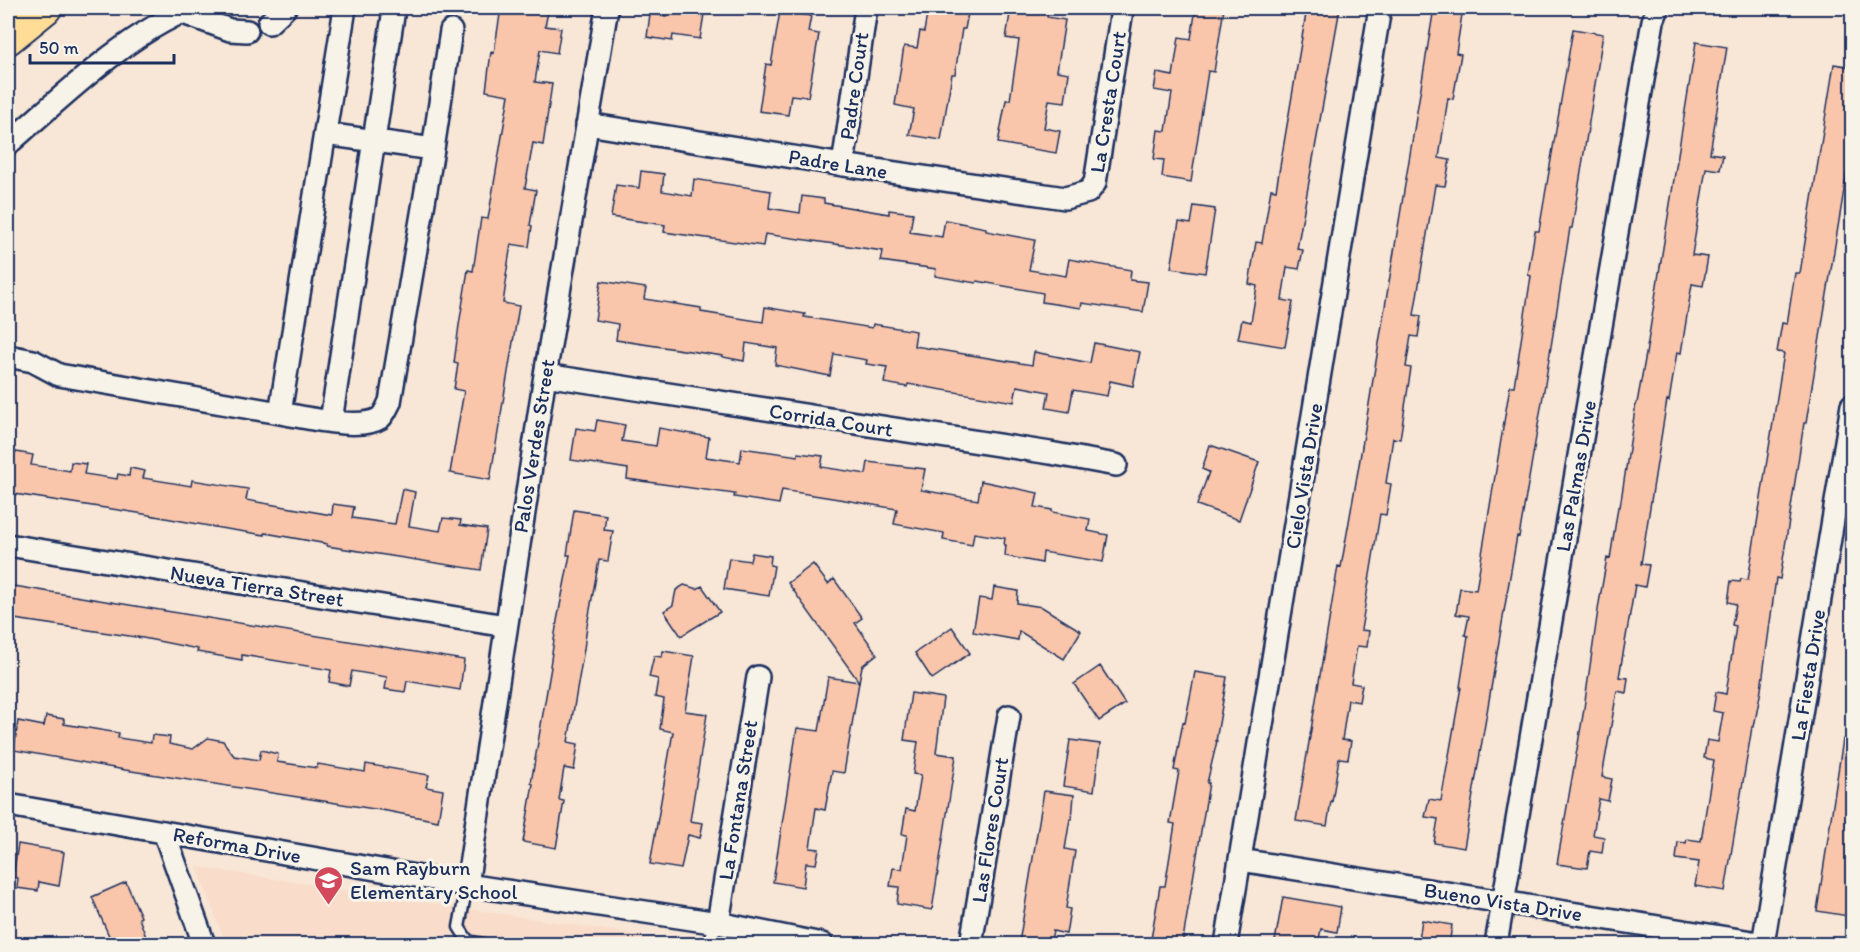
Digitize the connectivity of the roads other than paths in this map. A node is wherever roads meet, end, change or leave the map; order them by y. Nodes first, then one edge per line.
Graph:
1 (45, 8) edge
2 (285, 8) edge
3 (345, 8) edge
4 (607, 8) edge
5 (866, 8) edge
6 (1380, 8) edge
7 (1658, 8) edge
8 (180, 9) edge
9 (1122, 10) dead end
10 (393, 16) dead end
11 (269, 23) dead end
12 (451, 31) dead end
13 (247, 32) dead end
14 (8, 38) edge
15 (587, 124) junction
16 (325, 134) junction
17 (375, 141) junction
18 (8, 144) edge
19 (434, 149) junction
20 (843, 165) junction
21 (1088, 192) joint
22 (8, 356) edge
23 (545, 375) junction
24 (1852, 405) edge
25 (280, 413) junction
26 (331, 421) junction
27 (1116, 465) dead end
28 (8, 545) edge
29 (506, 626) junction
30 (758, 677) dead end
31 (1009, 716) dead end
32 (8, 805) edge
33 (164, 832) junction
34 (1240, 860) junction
35 (467, 885) junction
36 (1503, 902) junction
37 (717, 923) junction
38 (1763, 944) edge
39 (204, 945) edge
40 (484, 945) edge
41 (707, 945) edge
42 (822, 945) edge
43 (972, 945) edge
44 (1226, 945) edge
45 (1496, 945) edge

1 - 14 main road
2 - 11 street
3 - 16 street
4 - 15 street, Palos Verdes Street
5 - 20 street, Padre Court
6 - 34 street, Cielo Vista Drive
7 - 36 street, Las Palmas Drive
8 - 13 street
8 - 18 street
9 - 21 street, La Cresta Court
10 - 17 street
12 - 19 street
15 - 20 street, Padre Lane
15 - 23 street, Palos Verdes Street
16 - 17 street
16 - 25 street
17 - 19 street
17 - 26 street
19 - 26 street
20 - 21 street, Padre Lane
22 - 25 street
23 - 27 street, Corrida Court
23 - 29 street, Palos Verdes Street
24 - 38 street, La Fiesta Drive
25 - 26 street
28 - 29 street, Nueva Tierra Street
29 - 35 street, Palos Verdes Street
30 - 37 street, La Fontana Street
31 - 43 street, Las Flores Court
32 - 33 street, Reforma Drive
33 - 35 street, Reforma Drive
33 - 39 street
34 - 36 street, Bueno Vista Drive
34 - 44 street, Cielo Vista Drive
35 - 37 street, Reforma Drive
35 - 40 lane
36 - 38 street, Bueno Vista Drive
36 - 45 street, Las Palmas Drive
37 - 41 lane
37 - 42 street, Reforma Drive

